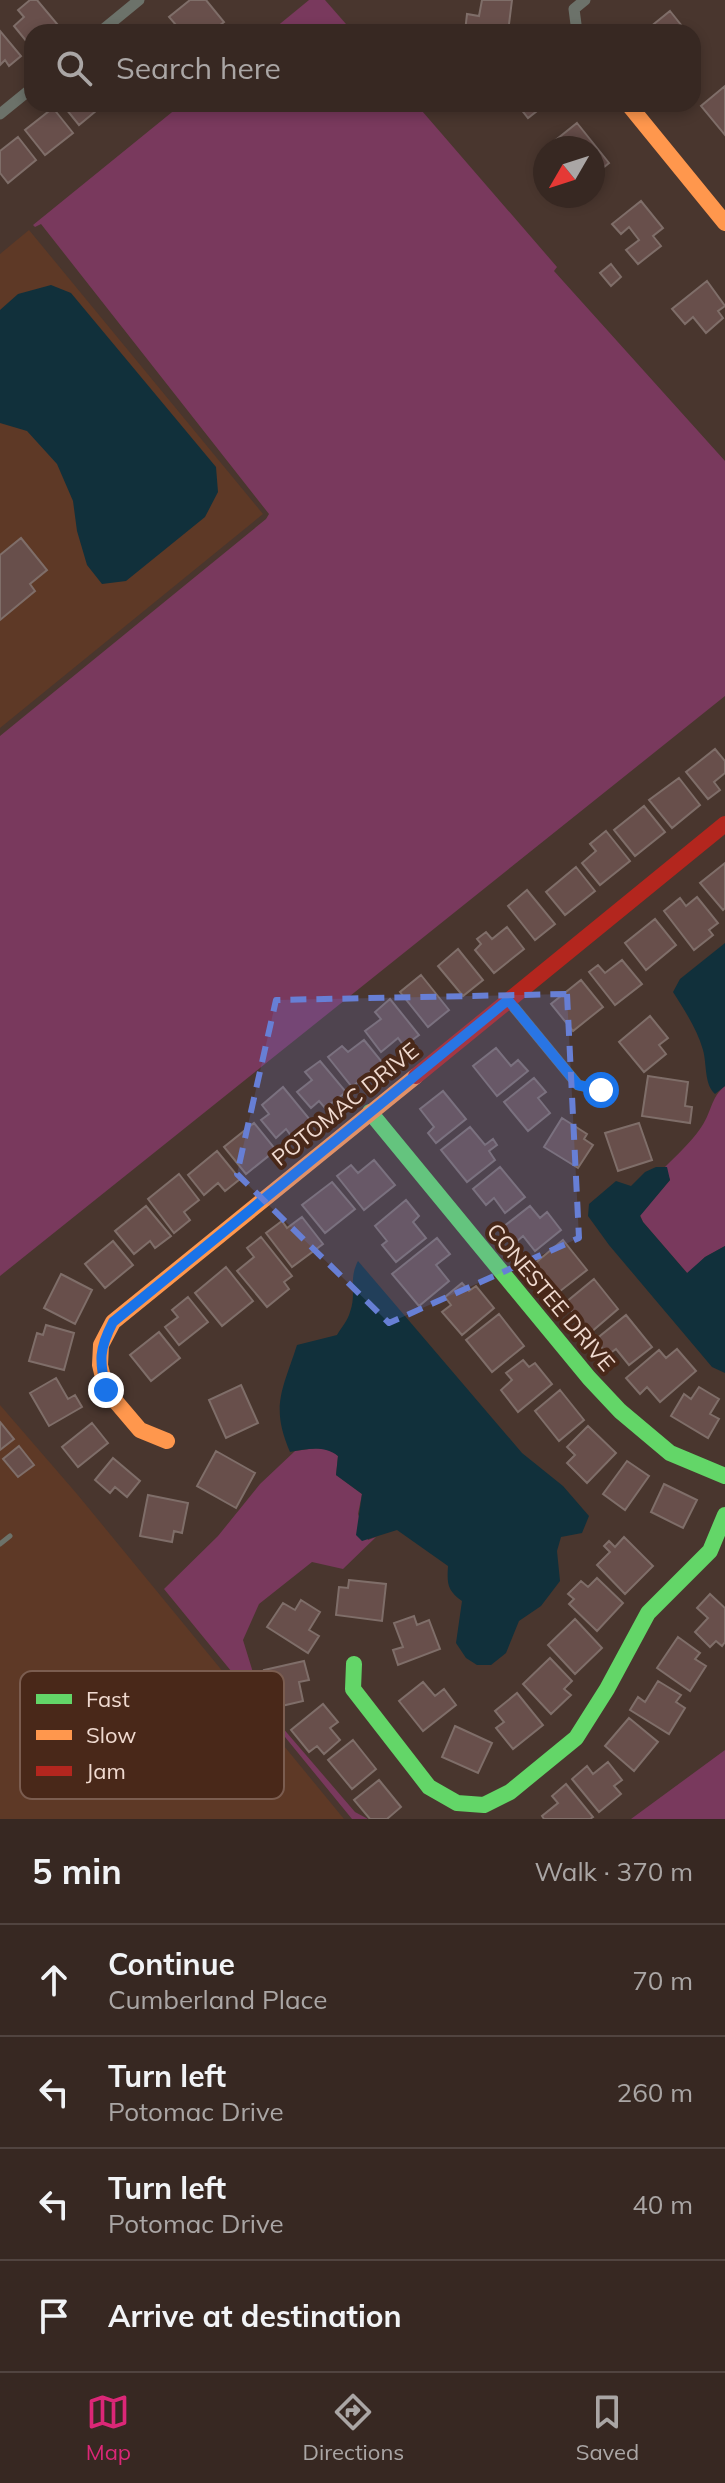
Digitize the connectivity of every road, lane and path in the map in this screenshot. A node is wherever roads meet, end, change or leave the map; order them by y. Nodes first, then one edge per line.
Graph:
1 (139, 0) edge
2 (585, 0) edge
3 (110, 24) edge
4 (576, 24) edge
5 (24, 94) edge
6 (635, 112) edge
7 (0, 114) edge
8 (725, 223) edge
9 (725, 824) edge
10 (508, 1000) junction
11 (601, 1090) dead end
12 (370, 1112) junction
13 (167, 1441) dead end
14 (725, 1476) edge
15 (725, 1515) edge
16 (10, 1536) dead end
17 (0, 1544) edge
18 (354, 1664) dead end

1 - 3 street
2 - 4 street
5 - 7 street
6 - 8 street
9 - 10 street, POTOMAC DRIVE
10 - 11 street
10 - 12 street, POTOMAC DRIVE
12 - 13 street, POTOMAC DRIVE
12 - 14 street, CONESTEE DRIVE
15 - 18 street
16 - 17 lane

